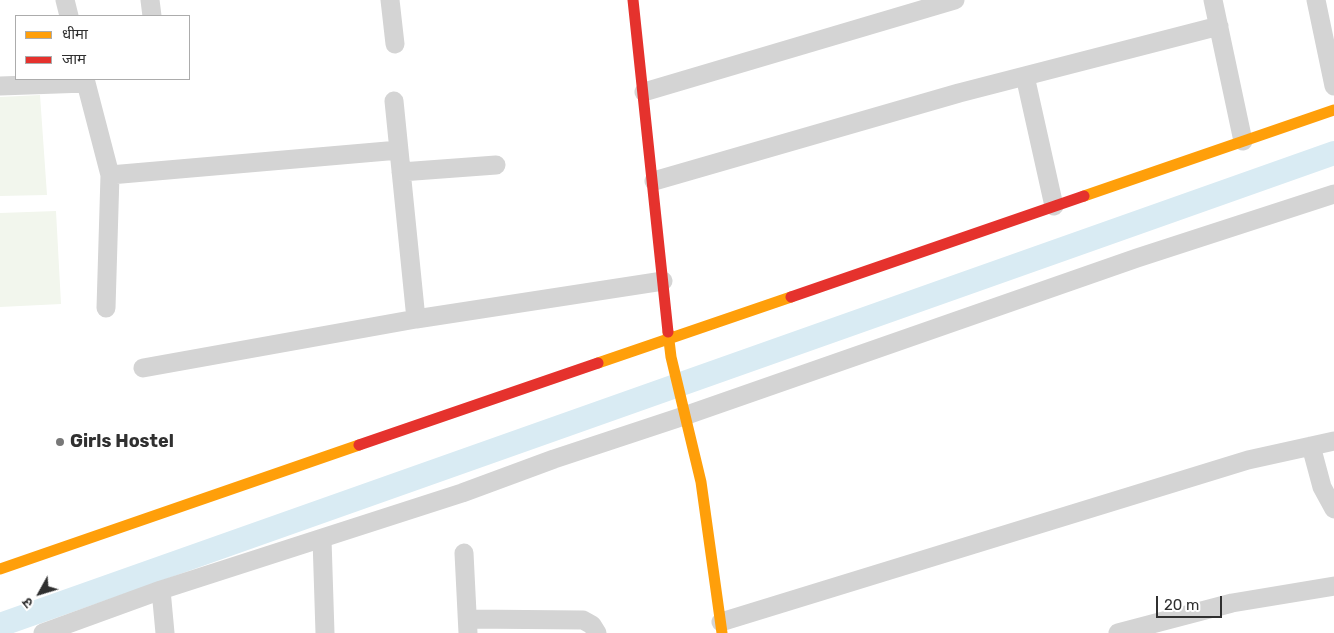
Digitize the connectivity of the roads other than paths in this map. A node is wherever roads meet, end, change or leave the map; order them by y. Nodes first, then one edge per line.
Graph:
1 (65, 0) edge
2 (150, 0) edge
3 (390, 0) edge
4 (633, 0) edge
5 (955, 0) edge
6 (1213, 0) edge
7 (1316, 0) edge
8 (69, 15) edge
9 (152, 15) edge
10 (1220, 26) junction
11 (395, 44) dead end
12 (1025, 76) junction
13 (86, 81) edge
14 (0, 86) edge
15 (1334, 86) edge
16 (644, 92) junction
17 (394, 101) dead end
18 (1334, 110) edge
19 (1243, 141) junction
20 (399, 150) junction
21 (496, 165) dead end
22 (401, 172) junction
23 (110, 175) junction
24 (654, 181) junction
25 (1334, 194) edge
26 (1054, 206) junction
27 (664, 281) junction
28 (106, 308) dead end
29 (416, 318) junction
30 (669, 337) junction
31 (143, 368) dead end
32 (684, 408) junction
33 (1334, 441) edge
34 (1311, 446) junction
35 (1334, 509) edge
36 (322, 539) junction
37 (464, 553) dead end
38 (0, 568) edge
39 (1334, 586) edge
40 (161, 590) junction
41 (468, 626) edge
42 (722, 628) edge
43 (43, 633) edge
44 (165, 633) edge
45 (325, 633) edge
46 (597, 633) edge
47 (1118, 633) edge

1 - 8 street
2 - 9 street
3 - 11 street
4 - 16 street
5 - 16 street
6 - 10 street
7 - 15 street
10 - 12 street
10 - 19 street
12 - 24 street
12 - 26 street
13 - 14 street
13 - 23 street
16 - 24 street
17 - 20 street
18 - 19 street
19 - 26 street
20 - 22 street
20 - 23 street
21 - 22 street
22 - 29 street
23 - 28 street
24 - 27 street
25 - 32 street
26 - 30 street
27 - 29 street
27 - 30 street
29 - 31 street
30 - 32 street
30 - 38 street
32 - 36 street
32 - 42 street
33 - 34 street
34 - 35 street
34 - 42 street
36 - 40 street
36 - 45 street
37 - 41 street
39 - 47 street
40 - 43 street
40 - 44 street
41 - 46 street

